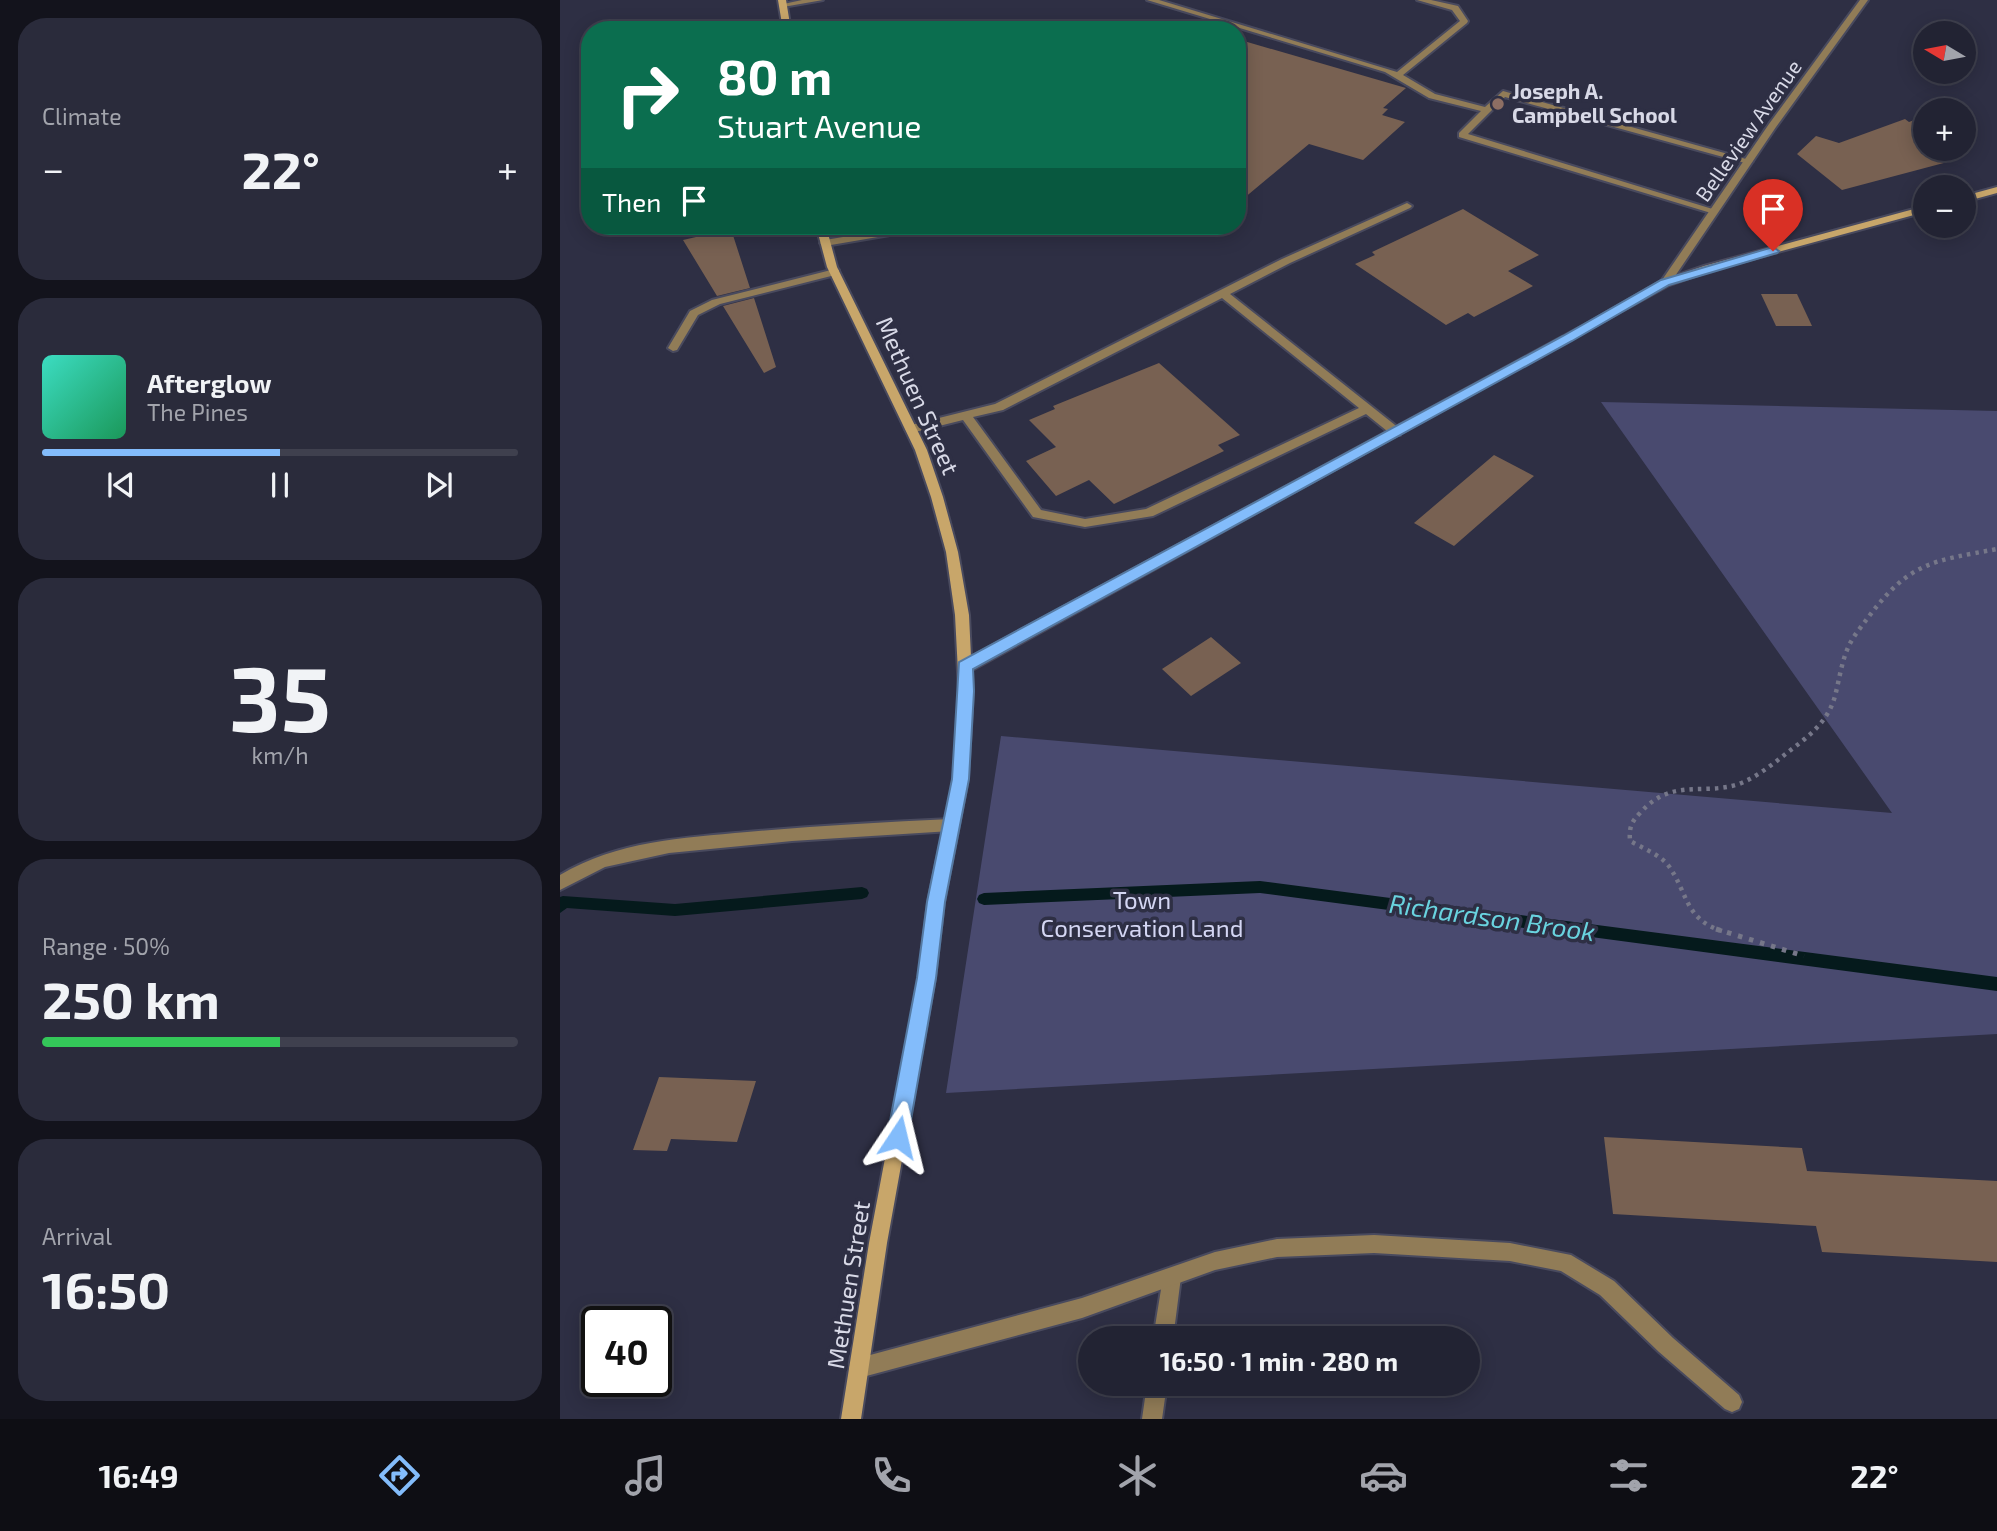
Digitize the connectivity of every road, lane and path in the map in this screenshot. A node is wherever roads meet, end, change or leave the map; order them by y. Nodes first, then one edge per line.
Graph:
1 (819, 0) edge
2 (1151, 0) edge
3 (1421, 0) edge
4 (1864, 0) edge
5 (782, 3) edge
6 (785, 21) edge
7 (1222, 21) edge
8 (1246, 28) edge
9 (1398, 75) junction
10 (1487, 110) junction
11 (1748, 161) junction
12 (1997, 190) edge
13 (1976, 196) edge
14 (1407, 206) dead end
15 (1714, 211) junction
16 (1913, 212) edge
17 (823, 235) edge
18 (872, 235) edge
19 (825, 243) junction
20 (835, 272) junction
21 (1665, 283) junction
22 (1223, 293) junction
23 (673, 348) dead end
24 (1367, 409) junction
25 (966, 415) junction
26 (911, 429) junction
27 (1396, 432) junction
28 (1997, 549) edge
29 (965, 667) junction
30 (951, 825) junction
31 (560, 883) edge
32 (1804, 956) dead end
33 (1172, 1277) junction
34 (1165, 1326) edge
35 (859, 1368) junction
36 (1155, 1396) edge
37 (1732, 1402) dead end
38 (851, 1419) edge
39 (1152, 1419) edge

1 - 5 street
2 - 7 street
3 - 9 street
4 - 11 street, Belleview Avenue
5 - 6 street
8 - 9 street
9 - 10 street
10 - 11 street
10 - 15 street
11 - 15 street, Belleview Avenue
12 - 13 street
14 - 22 street
15 - 21 street, Belleview Avenue
16 - 21 street
17 - 19 street, Methuen Street
18 - 19 street
19 - 20 street, Methuen Street
20 - 23 street
20 - 26 street, Methuen Street
21 - 27 street
22 - 24 street
22 - 25 street
24 - 25 street
24 - 27 street
25 - 26 street
26 - 29 street, Methuen Street
27 - 29 street
28 - 32 path
29 - 30 street, Methuen Street
30 - 31 street
30 - 35 street, Methuen Street
33 - 34 street
33 - 35 street
33 - 37 street
35 - 38 street, Methuen Street
36 - 39 street

